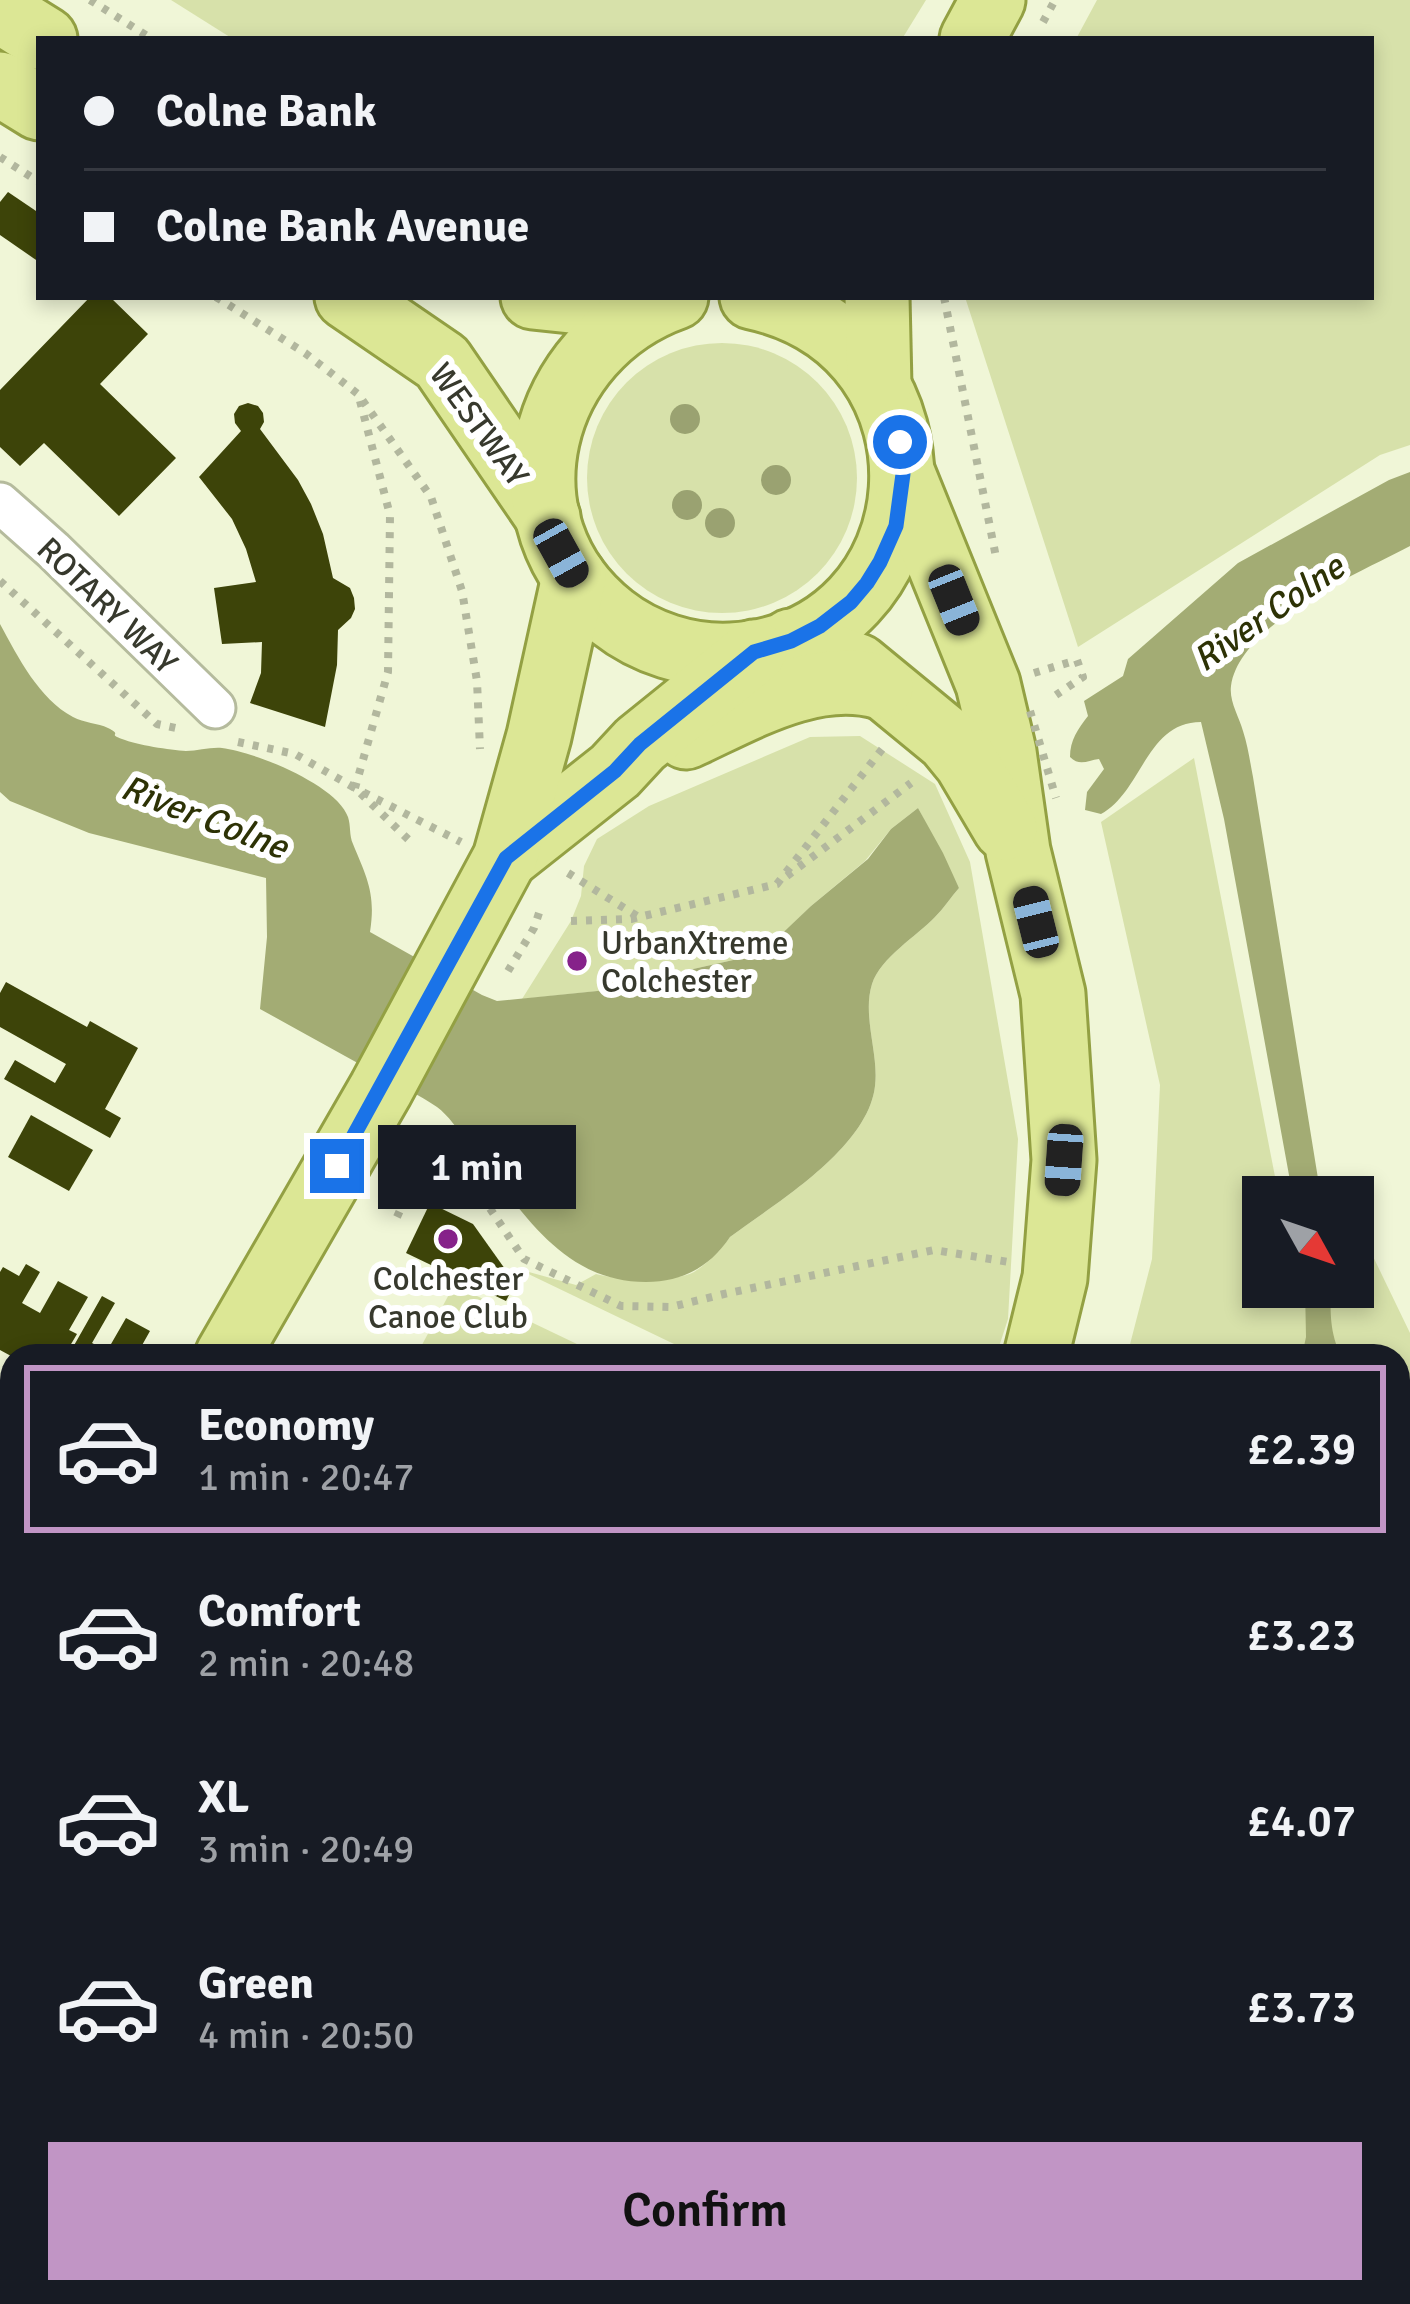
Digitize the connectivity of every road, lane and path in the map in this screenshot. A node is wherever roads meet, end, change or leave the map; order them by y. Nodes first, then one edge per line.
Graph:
1 (90, 0) edge
2 (993, 0) edge
3 (0, 11) edge
4 (40, 36) edge
5 (147, 36) edge
6 (974, 36) edge
7 (0, 84) edge
8 (36, 106) edge
9 (0, 157) edge
10 (36, 180) edge
11 (221, 300) edge
12 (351, 300) edge
13 (597, 300) edge
14 (761, 300) edge
15 (877, 300) edge
16 (945, 300) edge
17 (661, 303) edge
18 (879, 386) junction
19 (358, 394) junction
20 (496, 442) junction
21 (903, 474) junction
22 (0, 503) edge
23 (548, 517) junction
24 (1000, 575) dead end
25 (574, 577) junction
26 (772, 647) junction
27 (1034, 674) dead end
28 (1025, 693) dead end
29 (1056, 695) dead end
30 (214, 708) dead end
31 (889, 713) junction
32 (539, 736) junction
33 (481, 760) dead end
34 (615, 771) junction
35 (911, 783) dead end
36 (1056, 798) dead end
37 (442, 832) dead end
38 (1018, 851) junction
39 (475, 855) junction
40 (584, 883) dead end
41 (777, 884) junction
42 (639, 917) junction
43 (571, 921) dead end
44 (397, 1217) dead end
45 (1055, 1278) junction
46 (234, 1344) edge
47 (1039, 1344) edge

1 - 5 path
2 - 6 main road
3 - 4 main road
7 - 8 main road
9 - 10 path
11 - 19 path
12 - 20 main road, WESTWAY
13 - 17 main road
14 - 18 main road
15 - 18 main road
16 - 24 path
17 - 23 main road
18 - 21 main road
19 - 33 path
19 - 37 path
20 - 23 main road, WESTWAY
20 - 32 main road
21 - 26 main road
21 - 38 main road
22 - 30 street, ROTARY WAY
23 - 25 main road
25 - 26 main road
25 - 32 main road
26 - 31 main road
26 - 34 main road
27 - 29 path
28 - 36 path, bridge
31 - 34 main road
31 - 38 main road
31 - 41 path
32 - 39 main road
34 - 39 main road
35 - 41 path
38 - 45 main road
39 - 46 main road
40 - 42 path
41 - 42 path
42 - 43 path
44 - 45 path
45 - 47 main road

